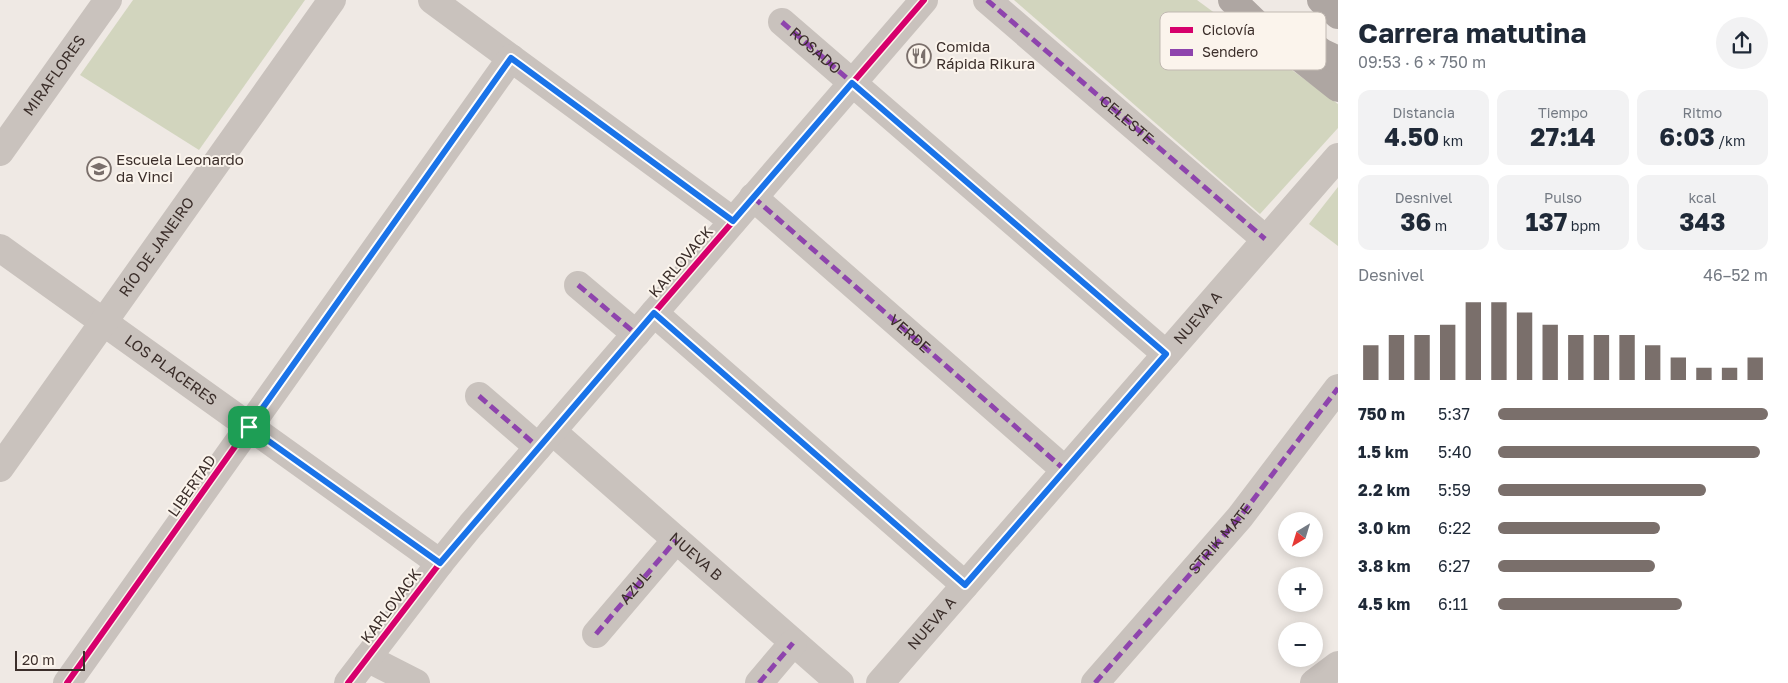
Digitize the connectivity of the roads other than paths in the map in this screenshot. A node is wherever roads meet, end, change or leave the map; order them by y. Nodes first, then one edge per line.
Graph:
1 (108, 0) edge
2 (332, 0) edge
3 (432, 0) edge
4 (924, 0) edge
5 (987, 0) edge
6 (1232, 0) edge
7 (1250, 0) edge
8 (1321, 0) edge
9 (1245, 12) edge
10 (1266, 12) edge
11 (1338, 15) edge
12 (782, 22) dead end
13 (1326, 53) edge
14 (511, 58) junction
15 (1338, 60) edge
16 (1316, 70) edge
17 (852, 83) junction
18 (1338, 88) edge
19 (0, 152) edge
20 (1338, 157) edge
21 (754, 197) junction
22 (733, 221) junction
23 (1265, 239) junction
24 (0, 248) edge
25 (578, 285) dead end
26 (654, 313) junction
27 (103, 322) junction
28 (636, 334) junction
29 (1166, 354) junction
30 (1338, 388) edge
31 (479, 396) dead end
32 (249, 427) junction
33 (545, 439) junction
34 (0, 468) edge
35 (1065, 470) junction
36 (676, 540) junction
37 (440, 563) junction
38 (965, 585) junction
39 (596, 634) dead end
40 (793, 643) junction
41 (367, 658) junction
42 (1338, 665) edge
43 (67, 683) edge
44 (348, 683) edge
45 (416, 683) edge
46 (759, 683) edge
47 (840, 683) edge
48 (880, 683) edge
49 (1095, 683) edge
50 (1314, 683) edge

1 - 19 street, MIRAFLORES
2 - 27 street, RÍO DE JANEIRO
3 - 14 street
4 - 17 street, KARLOVACK
5 - 23 street, CELESTE
6 - 9 main road
7 - 10 main road
8 - 11 main road
12 - 17 street, ROSADO
13 - 15 main road
14 - 22 street
14 - 32 street, LIBERTAD
16 - 18 main road
17 - 21 street, KARLOVACK
17 - 29 street, ROSADO
20 - 23 street, NUEVA A
21 - 22 street, KARLOVACK
21 - 35 street, VERDE
22 - 26 street, KARLOVACK
23 - 29 street, NUEVA A
24 - 27 street, LOS PLACERES
25 - 28 street
26 - 28 street, KARLOVACK
26 - 38 street
27 - 32 street, LOS PLACERES
27 - 34 street, RÍO DE JANEIRO
28 - 33 street, KARLOVACK
29 - 35 street, NUEVA A
30 - 49 street, STRIK MATE
31 - 33 street, NUEVA B
32 - 37 street, LOS PLACERES
32 - 43 street, LIBERTAD
33 - 36 street, NUEVA B
33 - 37 street, KARLOVACK
35 - 38 street, NUEVA A
36 - 39 street, AZUL
36 - 40 street, NUEVA B
37 - 41 street, KARLOVACK
38 - 48 street, NUEVA A
40 - 46 street
40 - 47 street, NUEVA B
41 - 44 street, KARLOVACK
41 - 45 street
42 - 50 street

